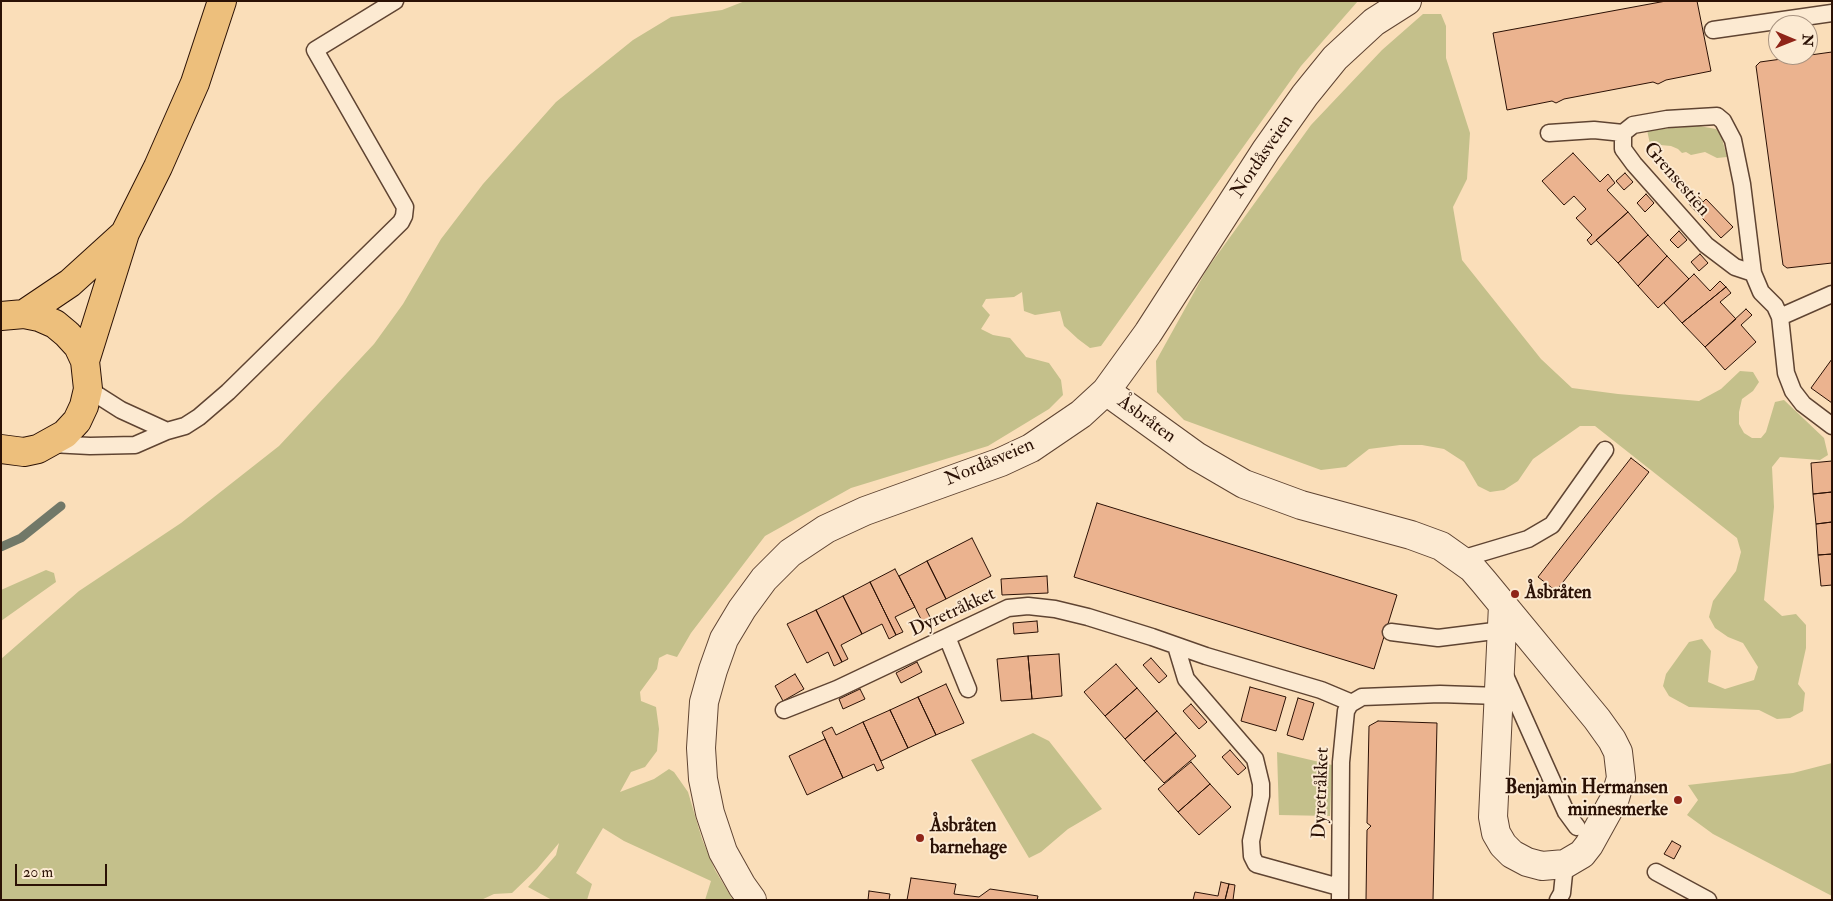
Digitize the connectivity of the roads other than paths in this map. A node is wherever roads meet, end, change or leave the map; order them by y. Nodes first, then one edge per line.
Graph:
1 (222, 1) edge
2 (395, 1) edge
3 (1407, 1) edge
4 (1832, 13) edge
5 (1818, 17) edge
6 (1768, 24) edge
7 (1713, 30) dead end
8 (1550, 133) dead end
9 (1623, 133) junction
10 (125, 233) junction
11 (1753, 273) junction
12 (1832, 294) edge
13 (12, 315) edge
14 (1780, 318) junction
15 (85, 361) junction
16 (88, 389) junction
17 (1106, 391) junction
18 (1832, 426) edge
19 (167, 431) junction
20 (50, 444) junction
21 (1605, 450) dead end
22 (4, 452) edge
23 (1462, 559) junction
24 (1502, 617) junction
25 (1392, 632) dead end
26 (947, 637) junction
27 (1176, 646) junction
28 (1501, 666) junction
29 (968, 689) dead end
30 (1499, 696) junction
31 (1352, 703) junction
32 (784, 710) dead end
33 (1577, 827) dead end
34 (1566, 864) junction
35 (1656, 872) dead end
36 (1340, 893) edge
37 (752, 900) edge
38 (1558, 900) edge
39 (1708, 900) edge

1 - 10 main road
2 - 19 lane
3 - 17 street, Nordåsveien
4 - 5 lane
6 - 7 lane
8 - 9 lane
9 - 11 lane, Grensestien
9 - 11 lane, Grensestien
10 - 13 main road
10 - 15 main road
11 - 14 lane, Grensestien
12 - 14 lane
13 - 15 main road
14 - 18 lane, Grensestien
15 - 16 main road
16 - 19 lane
16 - 20 main road
17 - 23 street, Åsbråten
17 - 37 street, Nordåsveien
19 - 20 lane
20 - 22 main road
21 - 23 lane
23 - 24 street, Åsbråten
24 - 25 lane
24 - 28 street
24 - 34 street, Åsbråten
26 - 27 lane, Dyretråkket
26 - 29 lane
26 - 32 lane, Dyretråkket
27 - 31 lane, Dyretråkket
27 - 36 lane, Dyretråkket
28 - 30 street
28 - 33 lane
30 - 31 lane
30 - 34 street
31 - 36 lane, Dyretråkket
34 - 38 lane
35 - 39 lane

